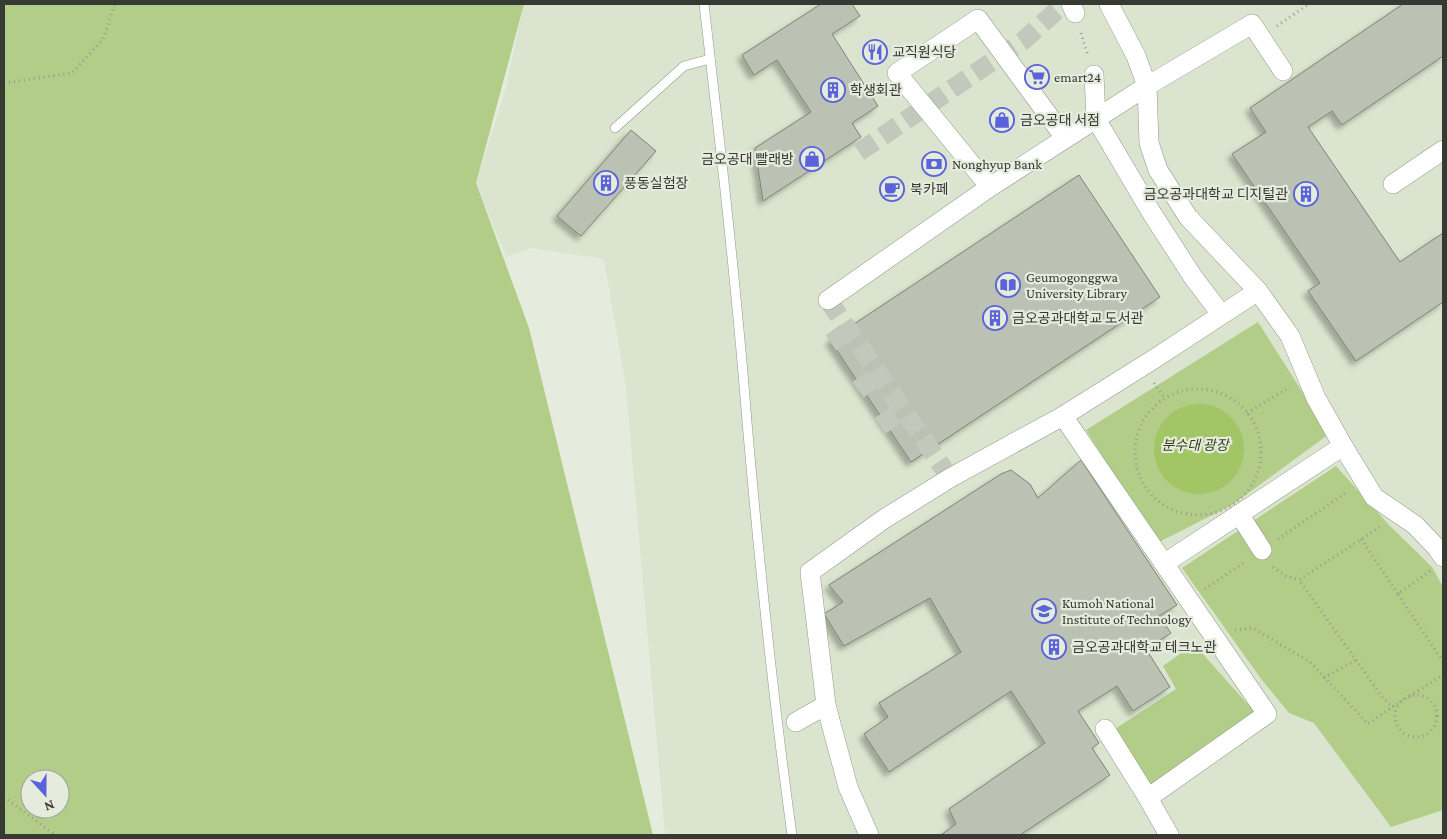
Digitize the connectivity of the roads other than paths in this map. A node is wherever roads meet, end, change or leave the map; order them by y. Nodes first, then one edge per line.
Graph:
1 (704, 4) edge
2 (1109, 4) edge
3 (710, 59) junction
4 (1283, 71) dead end
5 (1094, 74) road end
6 (1147, 86) junction
7 (1096, 119) junction
8 (615, 128) dead end
9 (1065, 138) junction
10 (1443, 150) edge
11 (1393, 184) dead end
12 (990, 187) junction
13 (1258, 291) junction
14 (828, 300) dead end
15 (1222, 314) junction
16 (1063, 416) junction
17 (1343, 446) junction
18 (1239, 514) junction
19 (1262, 550) road end
20 (1440, 562) edge
21 (1165, 563) junction
22 (826, 705) junction
23 (796, 722) dead end
24 (1105, 729) dead end
25 (1148, 798) junction
26 (863, 833) edge
27 (792, 835) edge
28 (1169, 835) edge

1 - 3 lane
2 - 6 street
3 - 8 lane
3 - 27 lane
4 - 6 street
5 - 7 street
6 - 7 street
6 - 13 street
7 - 9 street
7 - 15 street
9 - 12 street
9 - 12 street
10 - 11 street
12 - 14 street
13 - 15 street
13 - 17 street
15 - 16 street
16 - 21 street
16 - 22 street
17 - 18 street
17 - 20 street
18 - 19 street
18 - 21 street
21 - 25 street
22 - 23 street
22 - 26 street
24 - 25 street
25 - 28 street

